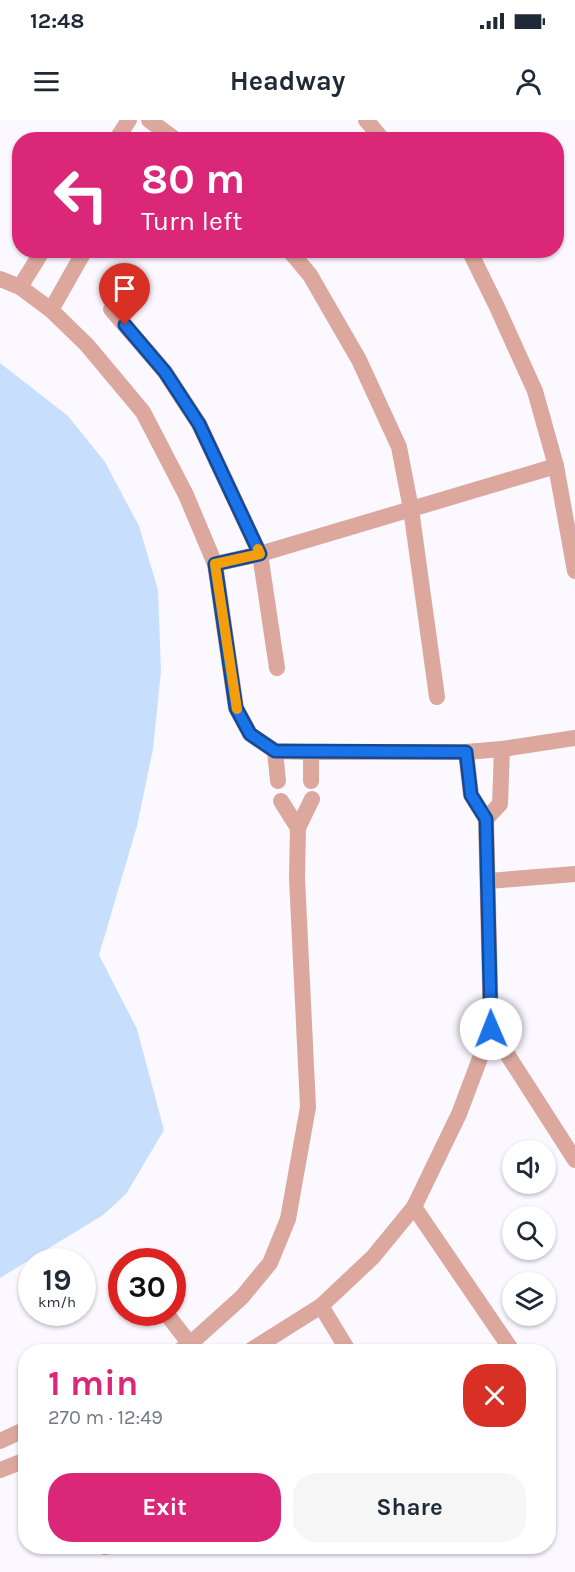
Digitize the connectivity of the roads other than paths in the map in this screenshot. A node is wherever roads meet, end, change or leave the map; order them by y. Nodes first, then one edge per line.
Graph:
1 (366, 120) edge
2 (376, 132) edge
3 (38, 258) edge
4 (80, 258) edge
5 (296, 258) edge
6 (473, 258) edge
7 (0, 279) edge
8 (20, 288) junction
9 (111, 309) dead end
10 (51, 310) junction
11 (556, 466) junction
12 (411, 509) junction
13 (260, 554) junction
14 (215, 564) junction
15 (575, 571) edge
16 (277, 669) dead end
17 (437, 697) dead end
18 (575, 738) edge
19 (502, 749) junction
20 (275, 751) junction
21 (310, 752) junction
22 (466, 752) junction
23 (278, 781) dead end
24 (311, 781) dead end
25 (312, 799) dead end
26 (281, 801) dead end
27 (486, 819) junction
28 (298, 828) junction
29 (575, 874) edge
30 (488, 881) junction
31 (491, 1029) junction
32 (575, 1160) edge
33 (414, 1207) junction
34 (321, 1306) junction
35 (172, 1326) edge
36 (182, 1344) edge
37 (189, 1344) edge
38 (261, 1344) edge
39 (344, 1344) edge
40 (508, 1344) edge
41 (18, 1433) edge
42 (0, 1441) edge
43 (18, 1463) edge
44 (0, 1470) edge

1 - 2 street
3 - 8 street
4 - 10 street
5 - 12 street
6 - 11 street
7 - 8 street
8 - 10 street
9 - 13 street
10 - 14 street
11 - 12 street
11 - 15 street
12 - 13 street
12 - 17 street
13 - 14 street
13 - 16 street
14 - 20 street
18 - 19 street
19 - 22 street
19 - 27 street
20 - 21 street
20 - 23 street
21 - 22 street
21 - 24 street
22 - 27 street
25 - 28 street
26 - 28 street
27 - 30 street
28 - 37 street
29 - 30 street
30 - 31 street
31 - 32 street
31 - 33 street
33 - 34 street
33 - 40 street
34 - 38 street
34 - 39 street
35 - 36 street
41 - 42 street
43 - 44 street

